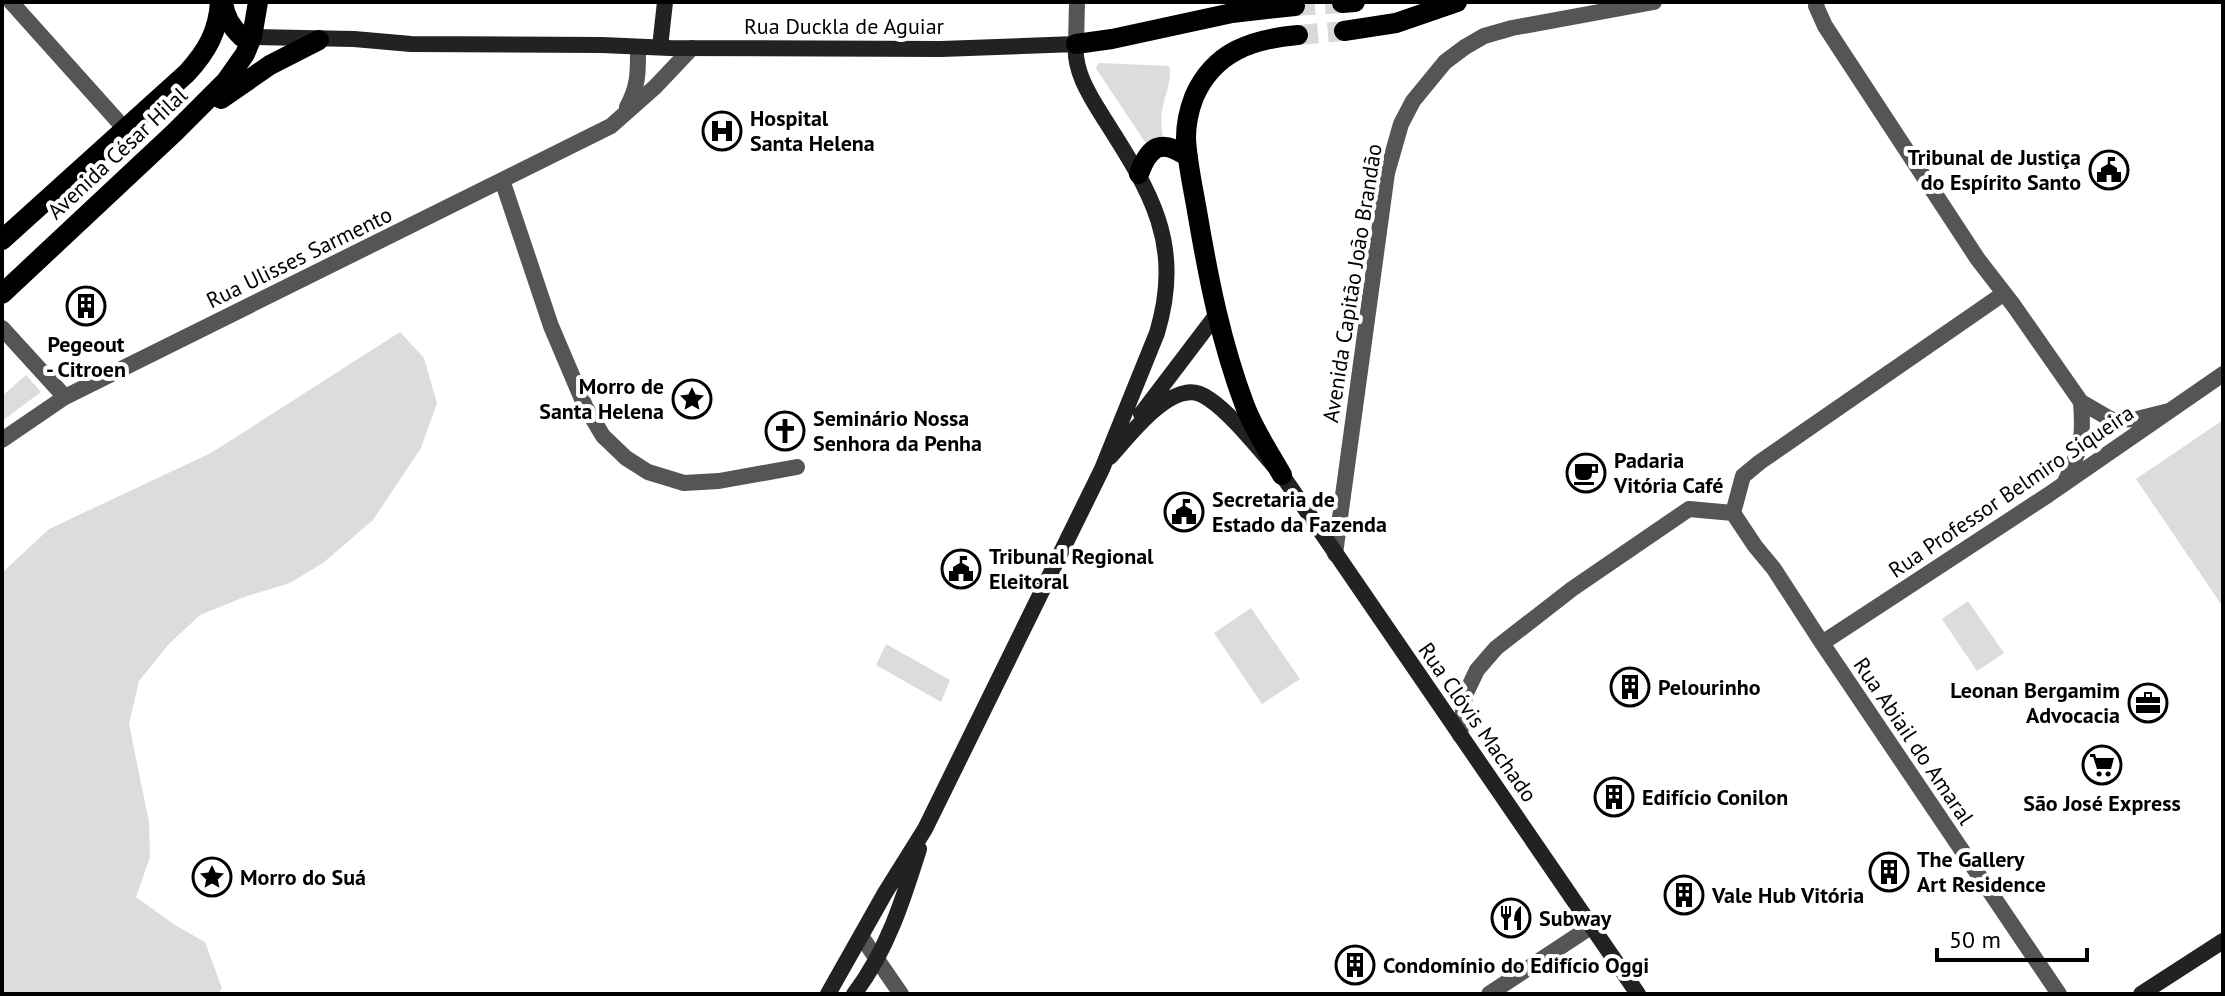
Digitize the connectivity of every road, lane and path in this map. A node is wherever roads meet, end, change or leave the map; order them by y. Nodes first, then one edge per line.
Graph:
1 (11, 2) edge
2 (222, 2) edge
3 (258, 2) edge
4 (665, 2) edge
5 (1077, 2) edge
6 (1355, 2) edge
7 (1457, 2) edge
8 (1654, 2) edge
9 (1817, 2) edge
10 (1342, 3) edge
11 (1295, 6) dead end
12 (1344, 31) tunnel mouth
13 (1298, 35) tunnel mouth
14 (252, 37) junction
15 (319, 40) junction
16 (1076, 44) junction
17 (638, 47) junction
18 (660, 47) junction
19 (692, 48) junction
20 (619, 121) junction
21 (124, 128) junction
22 (175, 132) junction
23 (1188, 157) junction
24 (1139, 174) junction
25 (502, 180) junction
26 (2, 240) edge
27 (2, 294) edge
28 (2003, 294) junction
29 (1217, 314) junction
30 (2, 328) edge
31 (2223, 374) edge
32 (65, 397) junction
33 (2081, 402) junction
34 (2169, 411) junction
35 (2, 440) edge
36 (1103, 463) junction
37 (797, 467) dead end
38 (1282, 475) junction
39 (2065, 484) junction
40 (1733, 513) junction
41 (1335, 554) junction
42 (1822, 643) junction
43 (1460, 735) junction
44 (925, 829) junction
45 (1592, 926) junction
46 (861, 936) junction
47 (2223, 941) edge
48 (877, 958) junction
49 (828, 994) edge
50 (854, 994) edge
51 (901, 994) edge
52 (1489, 994) edge
53 (1638, 994) edge
54 (2059, 994) edge
55 (2141, 994) edge

1 - 21 street
2 - 14 main road
2 - 21 main road, Avenida César Hilal
3 - 14 main road, Avenida César Hilal
4 - 18 main road
5 - 16 street
6 - 10 main road
7 - 12 main road
8 - 41 street, Avenida Capitão João Brandão
9 - 28 street
11 - 16 main road
13 - 23 main road
14 - 15 main road, Rua Duckla de Aguiar
14 - 22 main road, Avenida César Hilal
15 - 17 main road, Rua Duckla de Aguiar
15 - 22 main road
16 - 19 main road, Rua Duckla de Aguiar
16 - 24 main road
17 - 18 main road, Rua Duckla de Aguiar
17 - 20 street
18 - 19 main road, Rua Duckla de Aguiar
19 - 20 street, Rua Ulisses Sarmento
20 - 25 street, Rua Ulisses Sarmento
21 - 26 main road, Avenida César Hilal
22 - 27 main road, Avenida César Hilal
23 - 24 main road
23 - 29 main road
24 - 36 main road
25 - 32 street, Rua Ulisses Sarmento
25 - 37 street
28 - 33 street
28 - 40 street
29 - 36 main road
29 - 38 main road
30 - 32 street
31 - 34 street, Rua Professor Belmiro Siqueira
32 - 35 street, Rua Ulisses Sarmento
33 - 34 street
33 - 39 street
34 - 39 street, Rua Professor Belmiro Siqueira
36 - 38 main road, Rua Clóvis Machado
36 - 44 main road
38 - 41 main road, Rua Clóvis Machado
39 - 42 street, Rua Professor Belmiro Siqueira
40 - 42 street, Rua Abiail do Amaral
40 - 43 street
41 - 43 main road, Rua Clóvis Machado
42 - 54 street, Rua Abiail do Amaral
43 - 45 main road, Rua Clóvis Machado
44 - 46 main road
44 - 48 main road
45 - 52 street
45 - 53 main road, Rua Clóvis Machado
46 - 48 street
46 - 49 main road
47 - 55 main road
48 - 50 main road
48 - 51 street

